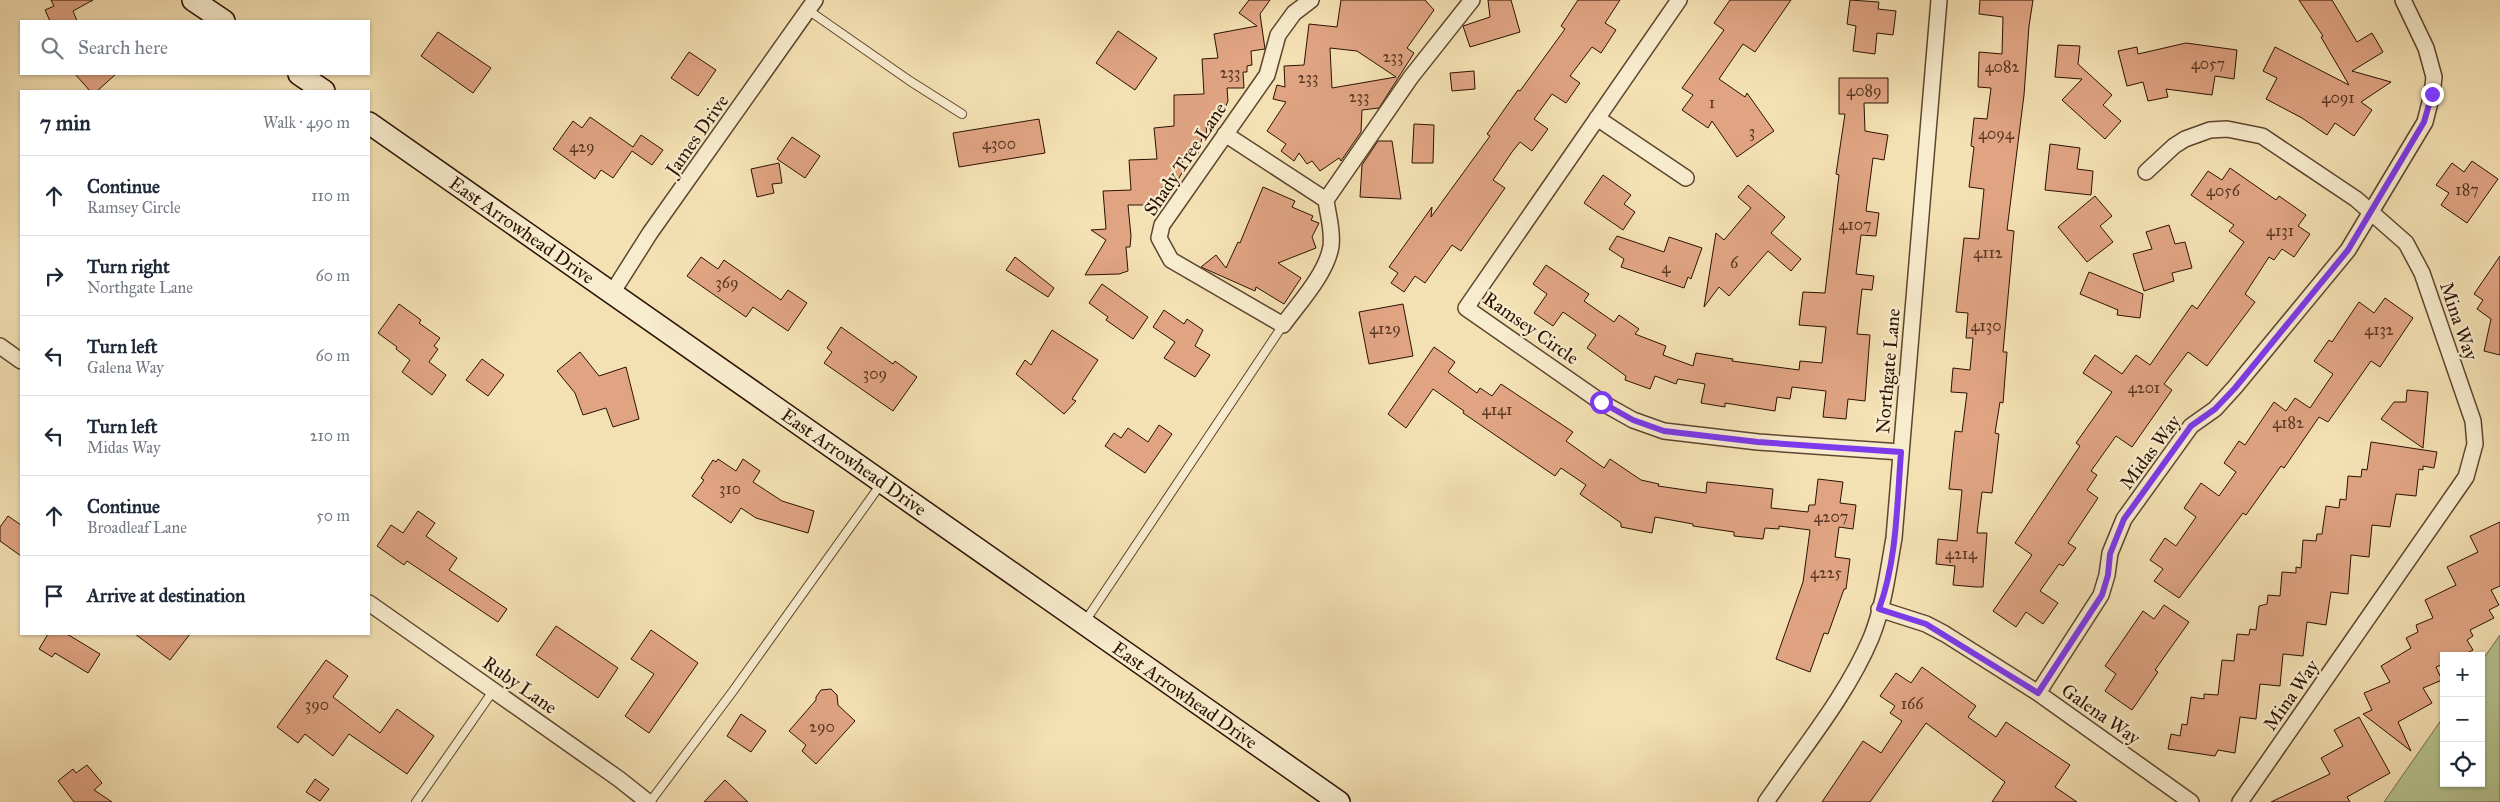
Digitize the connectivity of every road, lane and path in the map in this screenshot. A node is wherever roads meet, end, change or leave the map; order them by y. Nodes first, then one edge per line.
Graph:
1 (193, 0) edge
2 (1311, 0) edge
3 (1472, 0) edge
4 (1679, 0) edge
5 (1939, 0) edge
6 (2403, 0) edge
7 (812, 5) edge
8 (223, 20) edge
9 (300, 75) edge
10 (323, 90) edge
11 (962, 114) dead end
12 (1597, 118) junction
13 (370, 124) edge
14 (1225, 134) junction
15 (2146, 172) dead end
16 (1686, 178) dead end
17 (1326, 200) junction
18 (2372, 212) junction
19 (612, 293) junction
20 (1283, 325) junction
21 (0, 346) edge
22 (20, 360) edge
23 (1901, 452) junction
24 (882, 482) junction
25 (370, 604) edge
26 (1879, 609) junction
27 (1084, 623) junction
28 (493, 690) junction
29 (2038, 693) junction
30 (416, 802) edge
31 (649, 802) edge
32 (1339, 802) edge
33 (1766, 802) edge
34 (2191, 802) edge
35 (2240, 802) edge

1 - 8 street
2 - 14 street, Shady Tree Lane
3 - 17 street
4 - 12 street, Ramsey Circle
5 - 23 street, Northgate Lane
6 - 18 street, Midas Way
7 - 11 lane
7 - 19 street, James Drive
9 - 10 street
12 - 16 street
12 - 23 street, Ramsey Circle
13 - 19 street, East Arrowhead Drive
14 - 17 street
14 - 20 street, Shady Tree Lane
15 - 18 street, Mina Way
17 - 20 street
18 - 29 street, Midas Way
18 - 35 street, Mina Way
19 - 24 street, East Arrowhead Drive
20 - 27 lane
21 - 22 street
23 - 26 street, Northgate Lane
24 - 27 street, East Arrowhead Drive
24 - 31 lane
25 - 28 street, Ruby Lane
26 - 29 street, Galena Way
26 - 33 street, Northgate Lane
27 - 32 street, East Arrowhead Drive
28 - 30 lane
28 - 31 street, Ruby Lane
29 - 34 street, Galena Way

